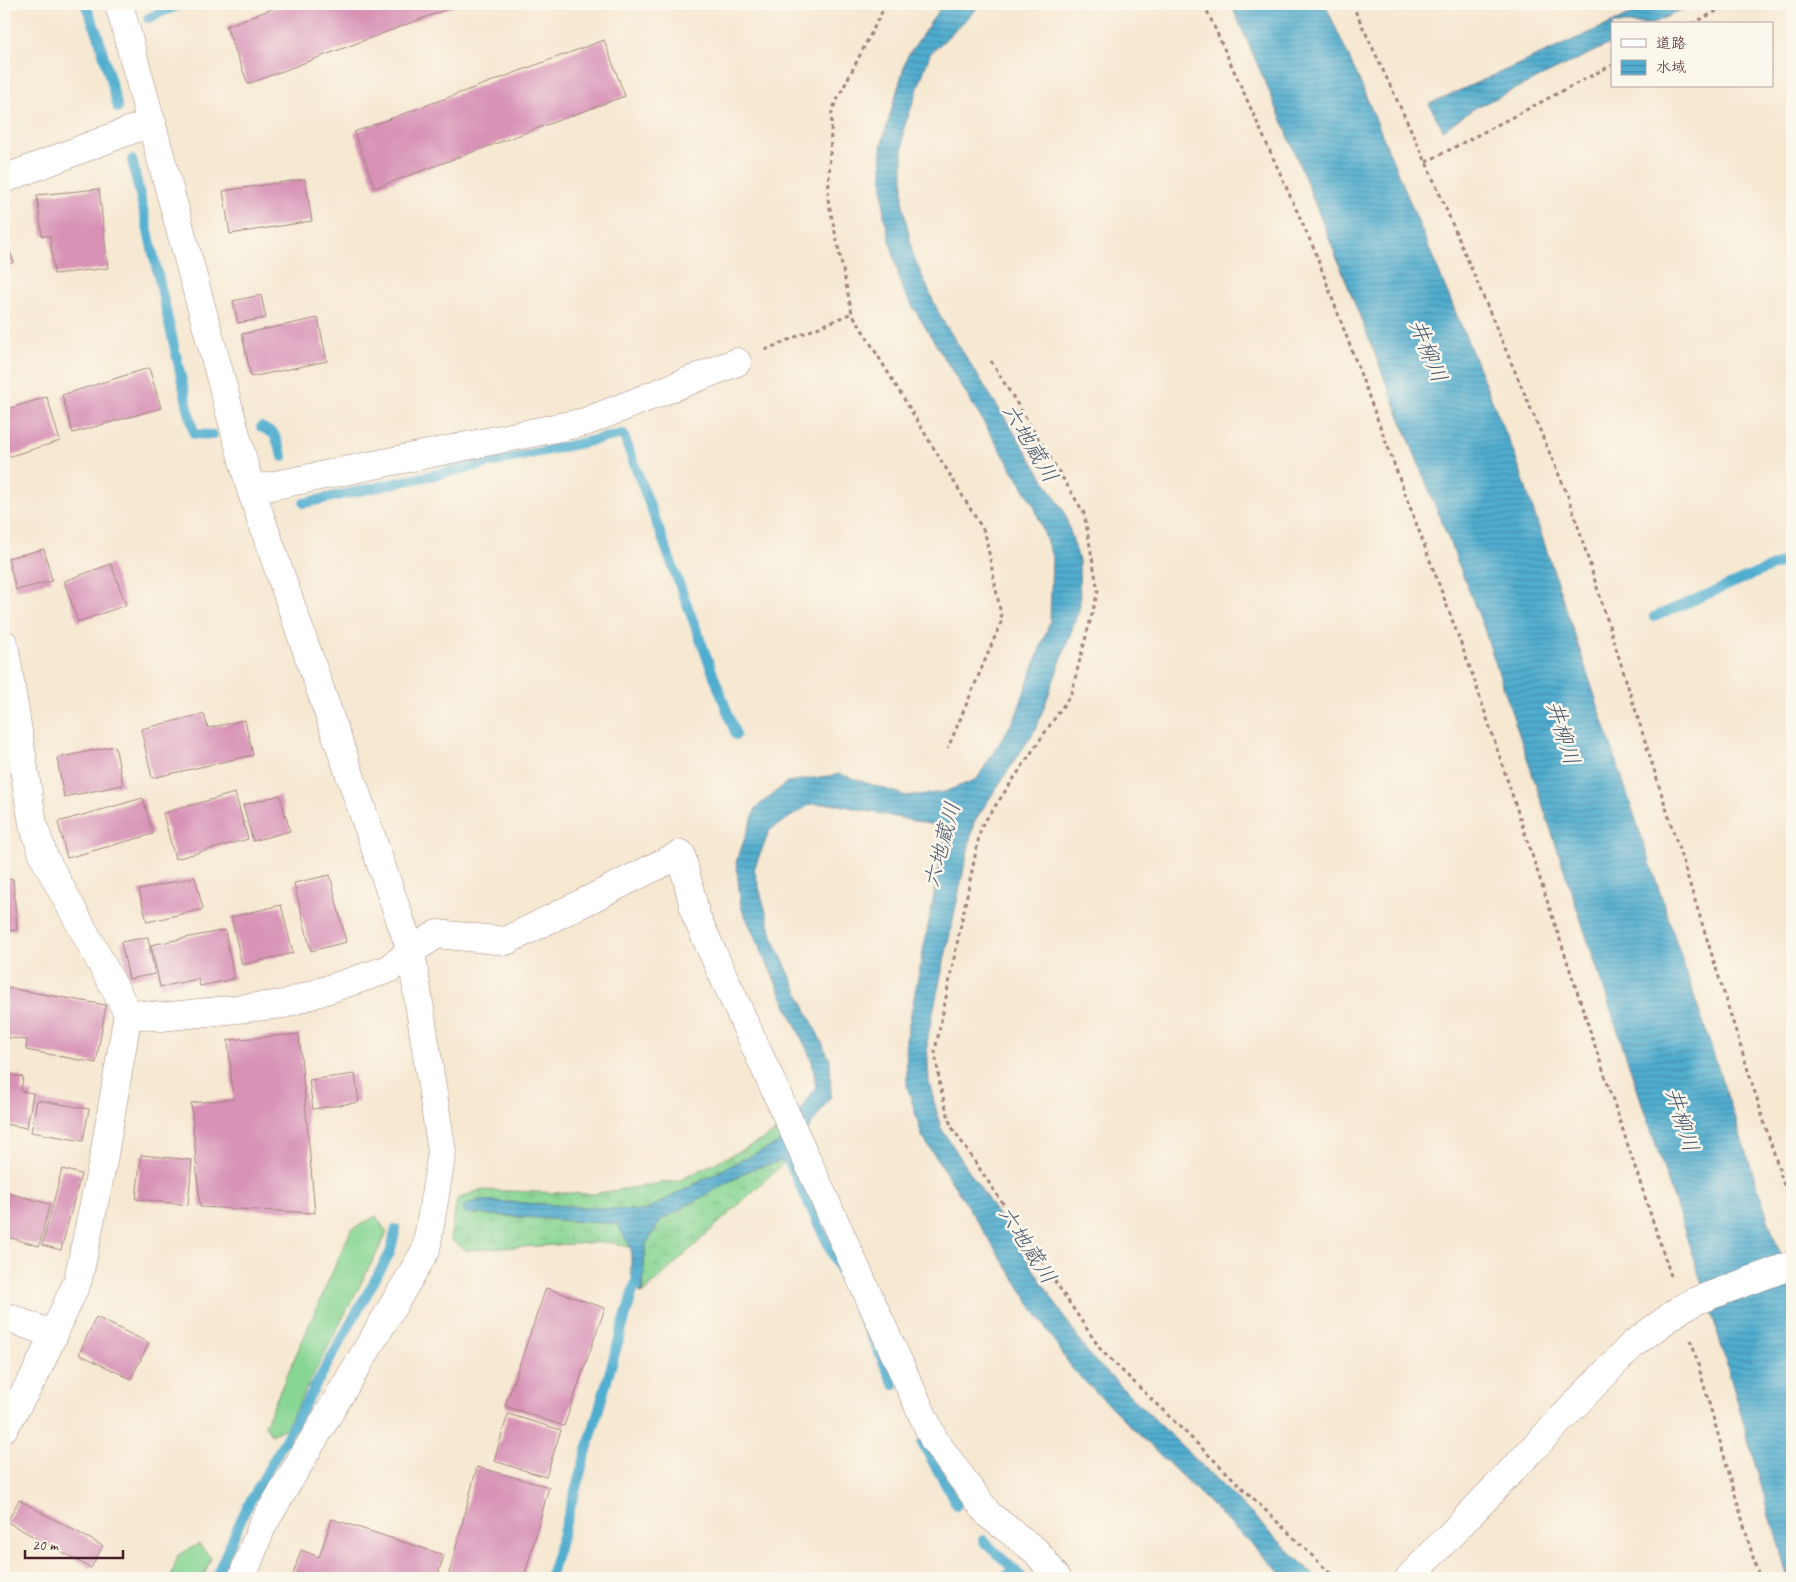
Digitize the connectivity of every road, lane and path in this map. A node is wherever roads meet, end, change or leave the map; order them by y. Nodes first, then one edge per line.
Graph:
1 (119, 4) edge
2 (886, 4) edge
3 (1204, 4) edge
4 (1352, 4) edge
5 (1730, 4) edge
6 (1696, 22) edge
7 (1611, 66) edge
8 (152, 122) junction
9 (1426, 162) junction
10 (4, 179) edge
11 (852, 313) junction
12 (991, 361) dead end
13 (736, 362) joint
14 (251, 490) junction
15 (4, 644) edge
16 (948, 748) dead end
17 (411, 951) junction
18 (128, 1012) junction
19 (1792, 1210) edge
20 (1792, 1265) edge
21 (1690, 1304) junction
22 (4, 1316) edge
23 (54, 1335) junction
24 (4, 1428) edge
25 (242, 1578) edge
26 (1057, 1578) edge
27 (1335, 1578) edge
28 (1409, 1578) edge
29 (1759, 1578) edge

1 - 8 street
2 - 11 path
3 - 21 path
4 - 9 path
5 - 6 path
7 - 9 path
8 - 10 street
8 - 14 street
9 - 19 path
11 - 13 path
11 - 16 path
12 - 27 path
13 - 14 street
14 - 17 street
15 - 18 street
17 - 18 street
17 - 25 street
17 - 26 street
18 - 23 street
20 - 21 street
21 - 28 street
21 - 29 path
22 - 23 street
23 - 24 street

